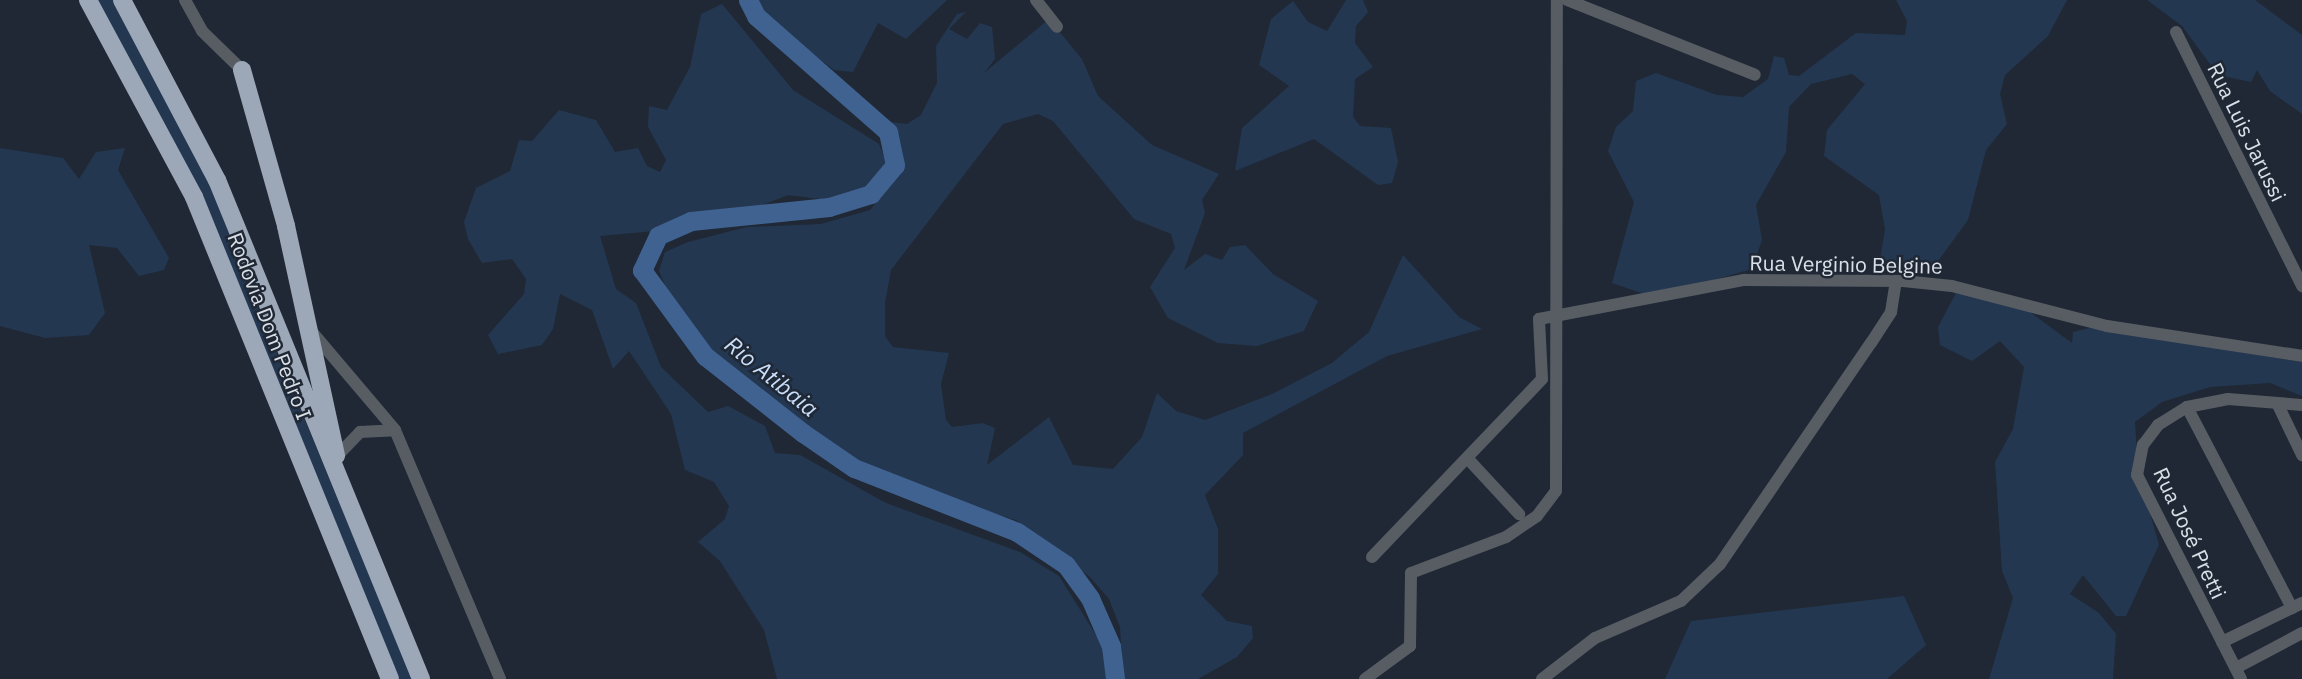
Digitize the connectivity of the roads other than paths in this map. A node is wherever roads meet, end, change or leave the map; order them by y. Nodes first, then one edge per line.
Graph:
1 (89, 0) edge
2 (122, 0) edge
3 (185, 0) edge
4 (1036, 0) edge
5 (1557, 0) edge
6 (1567, 0) edge
7 (1058, 27) dead end
8 (2176, 32) dead end
9 (242, 69) joint
10 (1755, 75) dead end
11 (1896, 281) junction
12 (2302, 286) edge
13 (1554, 316) junction
14 (310, 329) junction
15 (2302, 356) edge
16 (2277, 403) junction
17 (2302, 405) edge
18 (2187, 407) junction
19 (395, 430) junction
20 (2302, 455) edge
21 (336, 457) junction
22 (1469, 460) junction
23 (1519, 514) dead end
24 (363, 542) junction
25 (1372, 557) dead end
26 (2297, 606) edge
27 (2302, 633) edge
28 (2222, 642) junction
29 (2238, 673) edge
30 (390, 679) edge
31 (421, 679) edge
32 (500, 679) edge
33 (1365, 679) edge
34 (1542, 679) edge

1 - 30 highway, Rodovia Dom Pedro I
2 - 24 highway, Rodovia Dom Pedro I
3 - 9 street
4 - 7 street
5 - 13 street
6 - 10 street
8 - 12 street, Rua Luis Jarussi
9 - 14 highway
11 - 13 street, Rua Verginio Belgine
11 - 15 street, Rua Verginio Belgine
11 - 34 street
13 - 22 street, Rua Verginio Belgine
13 - 33 street
14 - 19 street
14 - 21 highway
16 - 17 street, Rua José Pretti
16 - 18 street, Rua José Pretti
16 - 20 street
18 - 26 street
18 - 28 street, Rua José Pretti
19 - 21 street
19 - 32 street
21 - 24 highway
22 - 23 street
22 - 25 street
24 - 31 highway, Rodovia Dom Pedro I
26 - 28 street
27 - 29 street
28 - 29 street, Rua José Pretti

